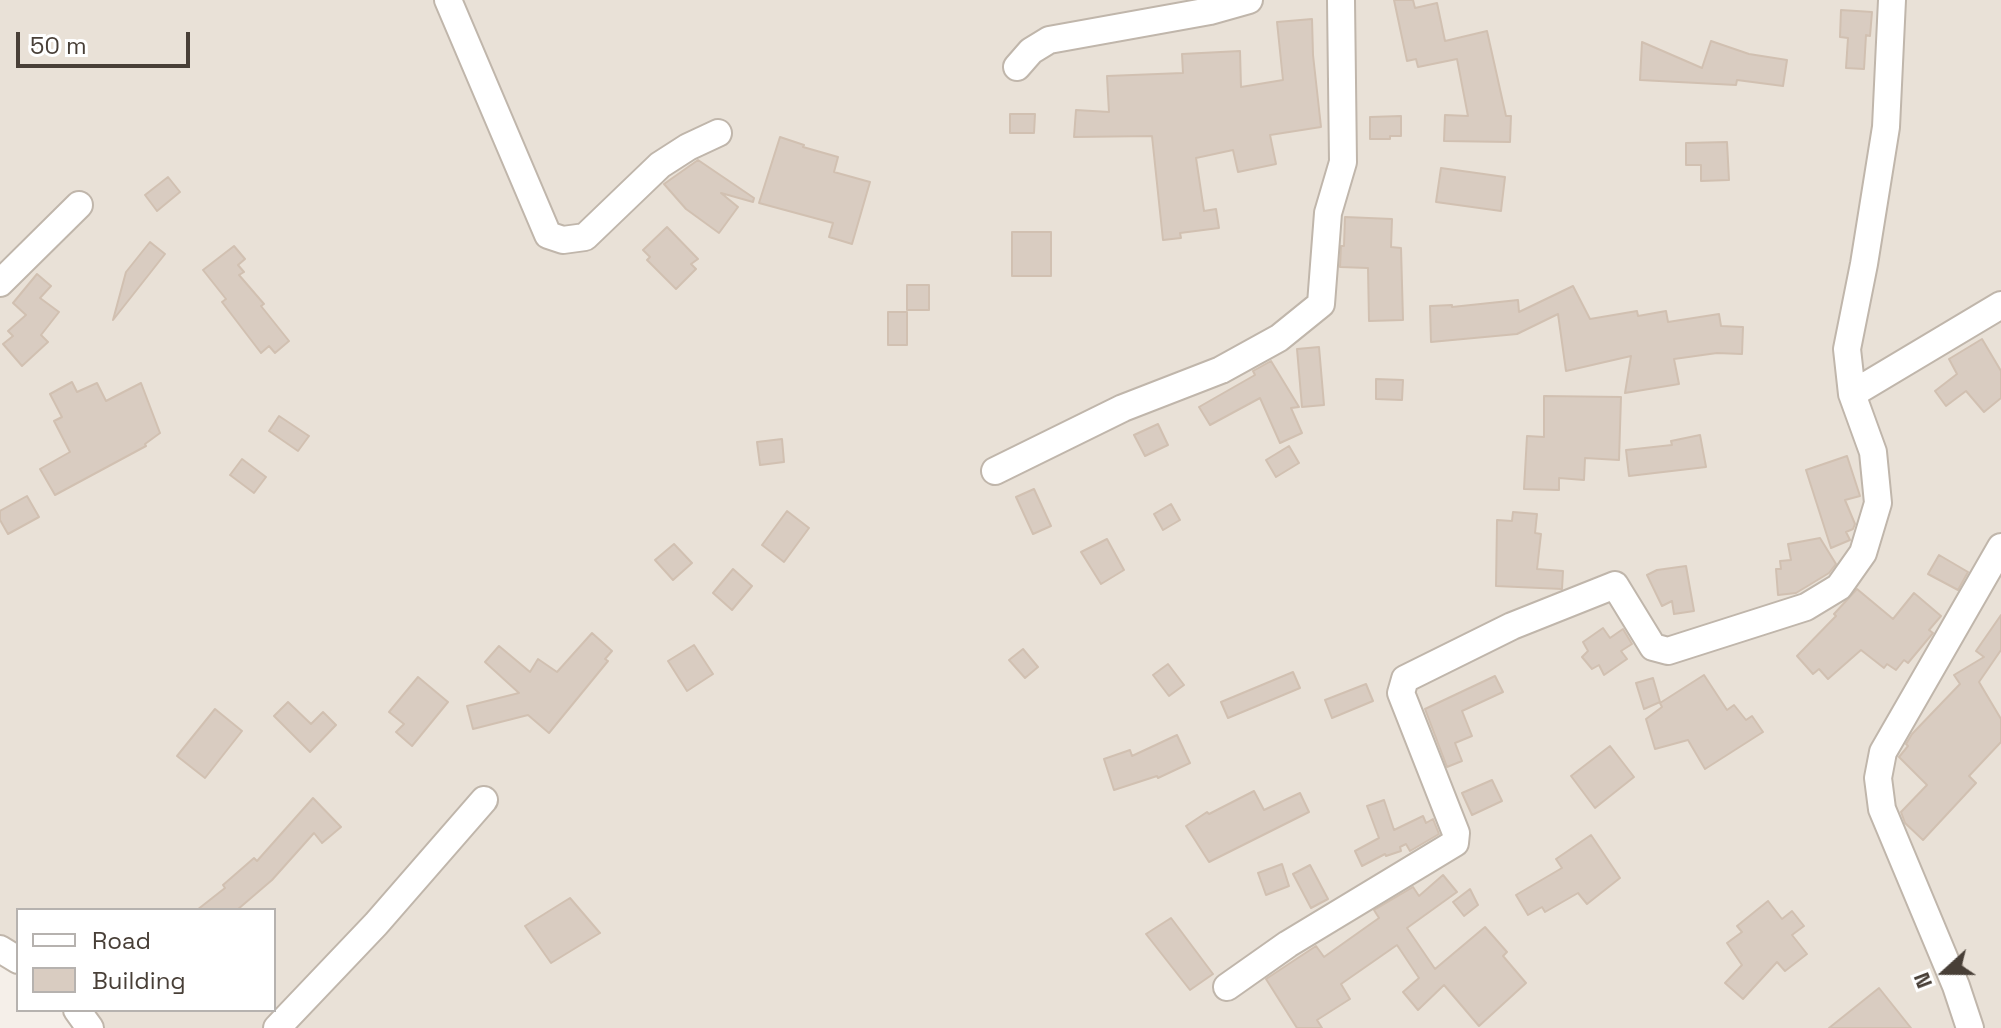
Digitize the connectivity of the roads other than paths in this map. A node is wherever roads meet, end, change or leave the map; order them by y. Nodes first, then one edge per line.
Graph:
1 (448, 0) edge
2 (1249, 0) edge
3 (1341, 0) edge
4 (1892, 0) edge
5 (1017, 67) dead end
6 (718, 133) dead end
7 (79, 205) dead end
8 (0, 283) edge
9 (2001, 305) edge
10 (1852, 394) junction
11 (995, 471) dead end
12 (2001, 547) edge
13 (484, 800) dead end
14 (1227, 987) dead end
15 (277, 1028) edge
16 (1970, 1028) edge

1 - 6 street
2 - 5 street
3 - 11 street
4 - 10 street
7 - 8 street
9 - 10 street
10 - 14 street
12 - 16 street
13 - 15 street

